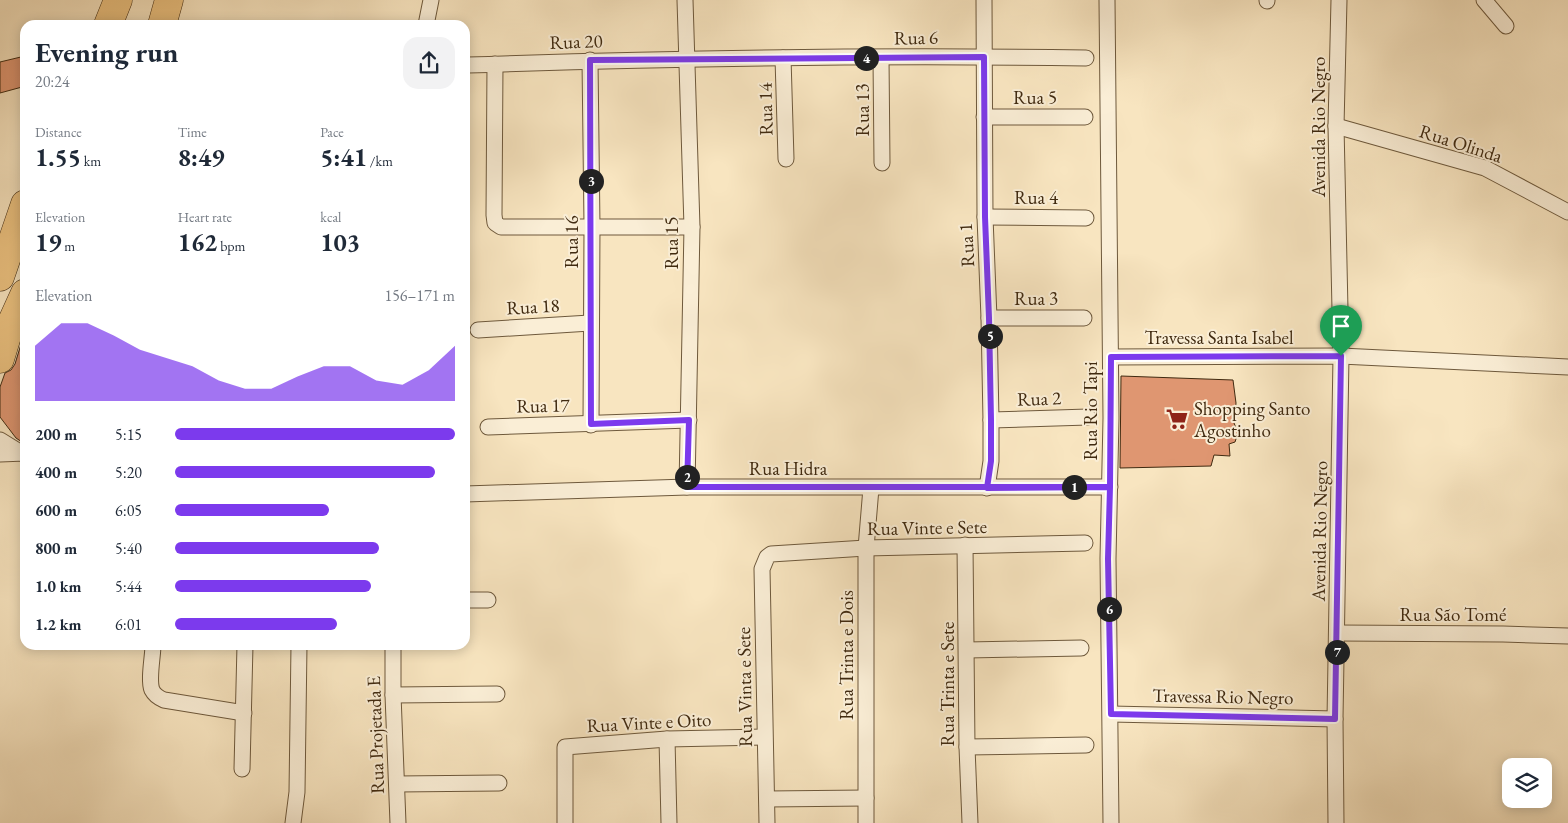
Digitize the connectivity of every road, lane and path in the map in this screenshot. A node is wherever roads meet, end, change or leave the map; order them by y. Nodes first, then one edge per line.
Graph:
1 (118, 0) edge
2 (169, 0) edge
3 (431, 0) edge
4 (685, 0) edge
5 (984, 0) edge
6 (1108, 0) edge
7 (1339, 0) edge
8 (1484, 0) edge
9 (110, 20) edge
10 (163, 20) edge
11 (427, 20) edge
12 (1506, 26) dead end
13 (984, 57) junction
14 (784, 58) junction
15 (882, 58) junction
16 (1086, 58) dead end
17 (686, 59) junction
18 (590, 60) junction
19 (495, 64) junction
20 (470, 65) edge
21 (984, 117) junction
22 (1085, 117) dead end
23 (1336, 126) junction
24 (786, 159) dead end
25 (882, 163) dead end
26 (1568, 212) edge
27 (985, 217) junction
28 (1086, 218) dead end
29 (20, 219) edge
30 (592, 227) junction
31 (692, 227) junction
32 (0, 277) edge
33 (20, 304) edge
34 (989, 318) junction
35 (1084, 318) dead end
36 (590, 323) junction
37 (478, 330) dead end
38 (1341, 356) junction
39 (1111, 357) junction
40 (0, 359) edge
41 (1568, 367) edge
42 (1088, 417) dead end
43 (689, 420) junction
44 (991, 420) junction
45 (591, 424) junction
46 (488, 427) dead end
47 (0, 440) edge
48 (20, 451) edge
49 (20, 453) edge
50 (0, 454) edge
51 (687, 487) junction
52 (1110, 487) junction
53 (870, 488) junction
54 (987, 488) junction
55 (470, 494) edge
56 (1085, 544) dead end
57 (965, 545) junction
58 (866, 548) junction
59 (771, 554) joint
60 (470, 600) edge
61 (488, 600) dead end
62 (1337, 633) junction
63 (1568, 636) edge
64 (1081, 648) dead end
65 (153, 650) edge
66 (245, 650) edge
67 (299, 650) edge
68 (393, 650) edge
69 (967, 650) junction
70 (497, 694) dead end
71 (393, 695) junction
72 (244, 713) junction
73 (1111, 714) junction
74 (1335, 719) junction
75 (764, 738) junction
76 (667, 739) junction
77 (1086, 745) dead end
78 (967, 747) junction
79 (242, 769) dead end
80 (499, 783) dead end
81 (397, 784) junction
82 (767, 798) junction
83 (866, 798) junction
84 (294, 823) edge
85 (398, 823) edge
86 (565, 823) edge
87 (668, 823) edge
88 (767, 823) edge
89 (866, 823) edge
90 (970, 823) edge
91 (1111, 823) edge
92 (1336, 823) edge

1 - 9 highway
2 - 10 highway
3 - 11 street
4 - 17 street, Rua 15
5 - 13 street, Rua 1
6 - 39 street, Rua Rio Tapi
7 - 23 street, Avenida Rio Negro
8 - 12 street
13 - 15 street, Rua 6
13 - 16 street, Rua 6
13 - 21 street, Rua 1
14 - 15 street, Rua 6
14 - 17 street, Rua 6
14 - 24 street, Rua 14
15 - 25 street, Rua 13
17 - 18 street, Rua 20
17 - 31 street, Rua 15
18 - 19 street, Rua 20
18 - 30 street, Rua 16
19 - 20 street, Rua 20
19 - 30 street
21 - 22 street, Rua 5
21 - 27 street, Rua 1
23 - 26 street, Rua Olinda
23 - 38 street, Avenida Rio Negro
27 - 28 street, Rua 4
27 - 34 street, Rua 1
29 - 32 highway
30 - 31 street
30 - 36 street, Rua 16
31 - 43 street, Rua 15
33 - 40 highway
34 - 35 street, Rua 3
34 - 44 street, Rua 1
36 - 37 street, Rua 18
36 - 45 street, Rua 16
38 - 39 street, Travessa Santa Isabel
38 - 41 street, Travessa Santa Isabel
38 - 62 street, Avenida Rio Negro
39 - 52 street, Rua Rio Tapi
42 - 44 street, Rua 2
43 - 45 street, Rua 17
43 - 51 street, Rua 15
44 - 54 street, Rua 1
45 - 46 street, Rua 17
47 - 48 street
49 - 50 street
51 - 53 street, Rua Hidra
51 - 55 street, Rua Hidra
52 - 54 street, Rua Hidra
52 - 73 street, Rua Rio Tapi
53 - 54 street, Rua Hidra
53 - 58 street, Rua Trinta e Dois
56 - 57 street, Rua Vinte e Sete
57 - 58 street, Rua Vinte e Sete
57 - 69 street, Rua Trinta e Sete
58 - 59 street, Rua Vinte e Sete
58 - 83 street, Rua Trinta e Dois
59 - 75 street, Rua Vinta e Sete
60 - 61 street
62 - 63 street, Rua São Tomé
62 - 74 street, Avenida Rio Negro
64 - 69 street
65 - 72 street
66 - 72 street
67 - 84 street
68 - 71 street, Rua Projetada E
69 - 78 street, Rua Trinta e Sete
70 - 71 street
71 - 81 street, Rua Projetada E
72 - 79 street
73 - 74 street, Travessa Rio Negro
73 - 91 street, Rua Rio Tapi
74 - 92 street, Avenida Rio Negro
75 - 76 street, Rua Vinte e Oito
75 - 82 street, Rua Vinta e Sete
76 - 86 street, Rua Vinte e Oito
76 - 87 street
77 - 78 street
78 - 90 street, Rua Trinta e Sete
80 - 81 street
81 - 85 street, Rua Projetada E
82 - 83 street
82 - 88 street, Rua Vinta e Sete
83 - 89 street, Rua Trinta e Dois

